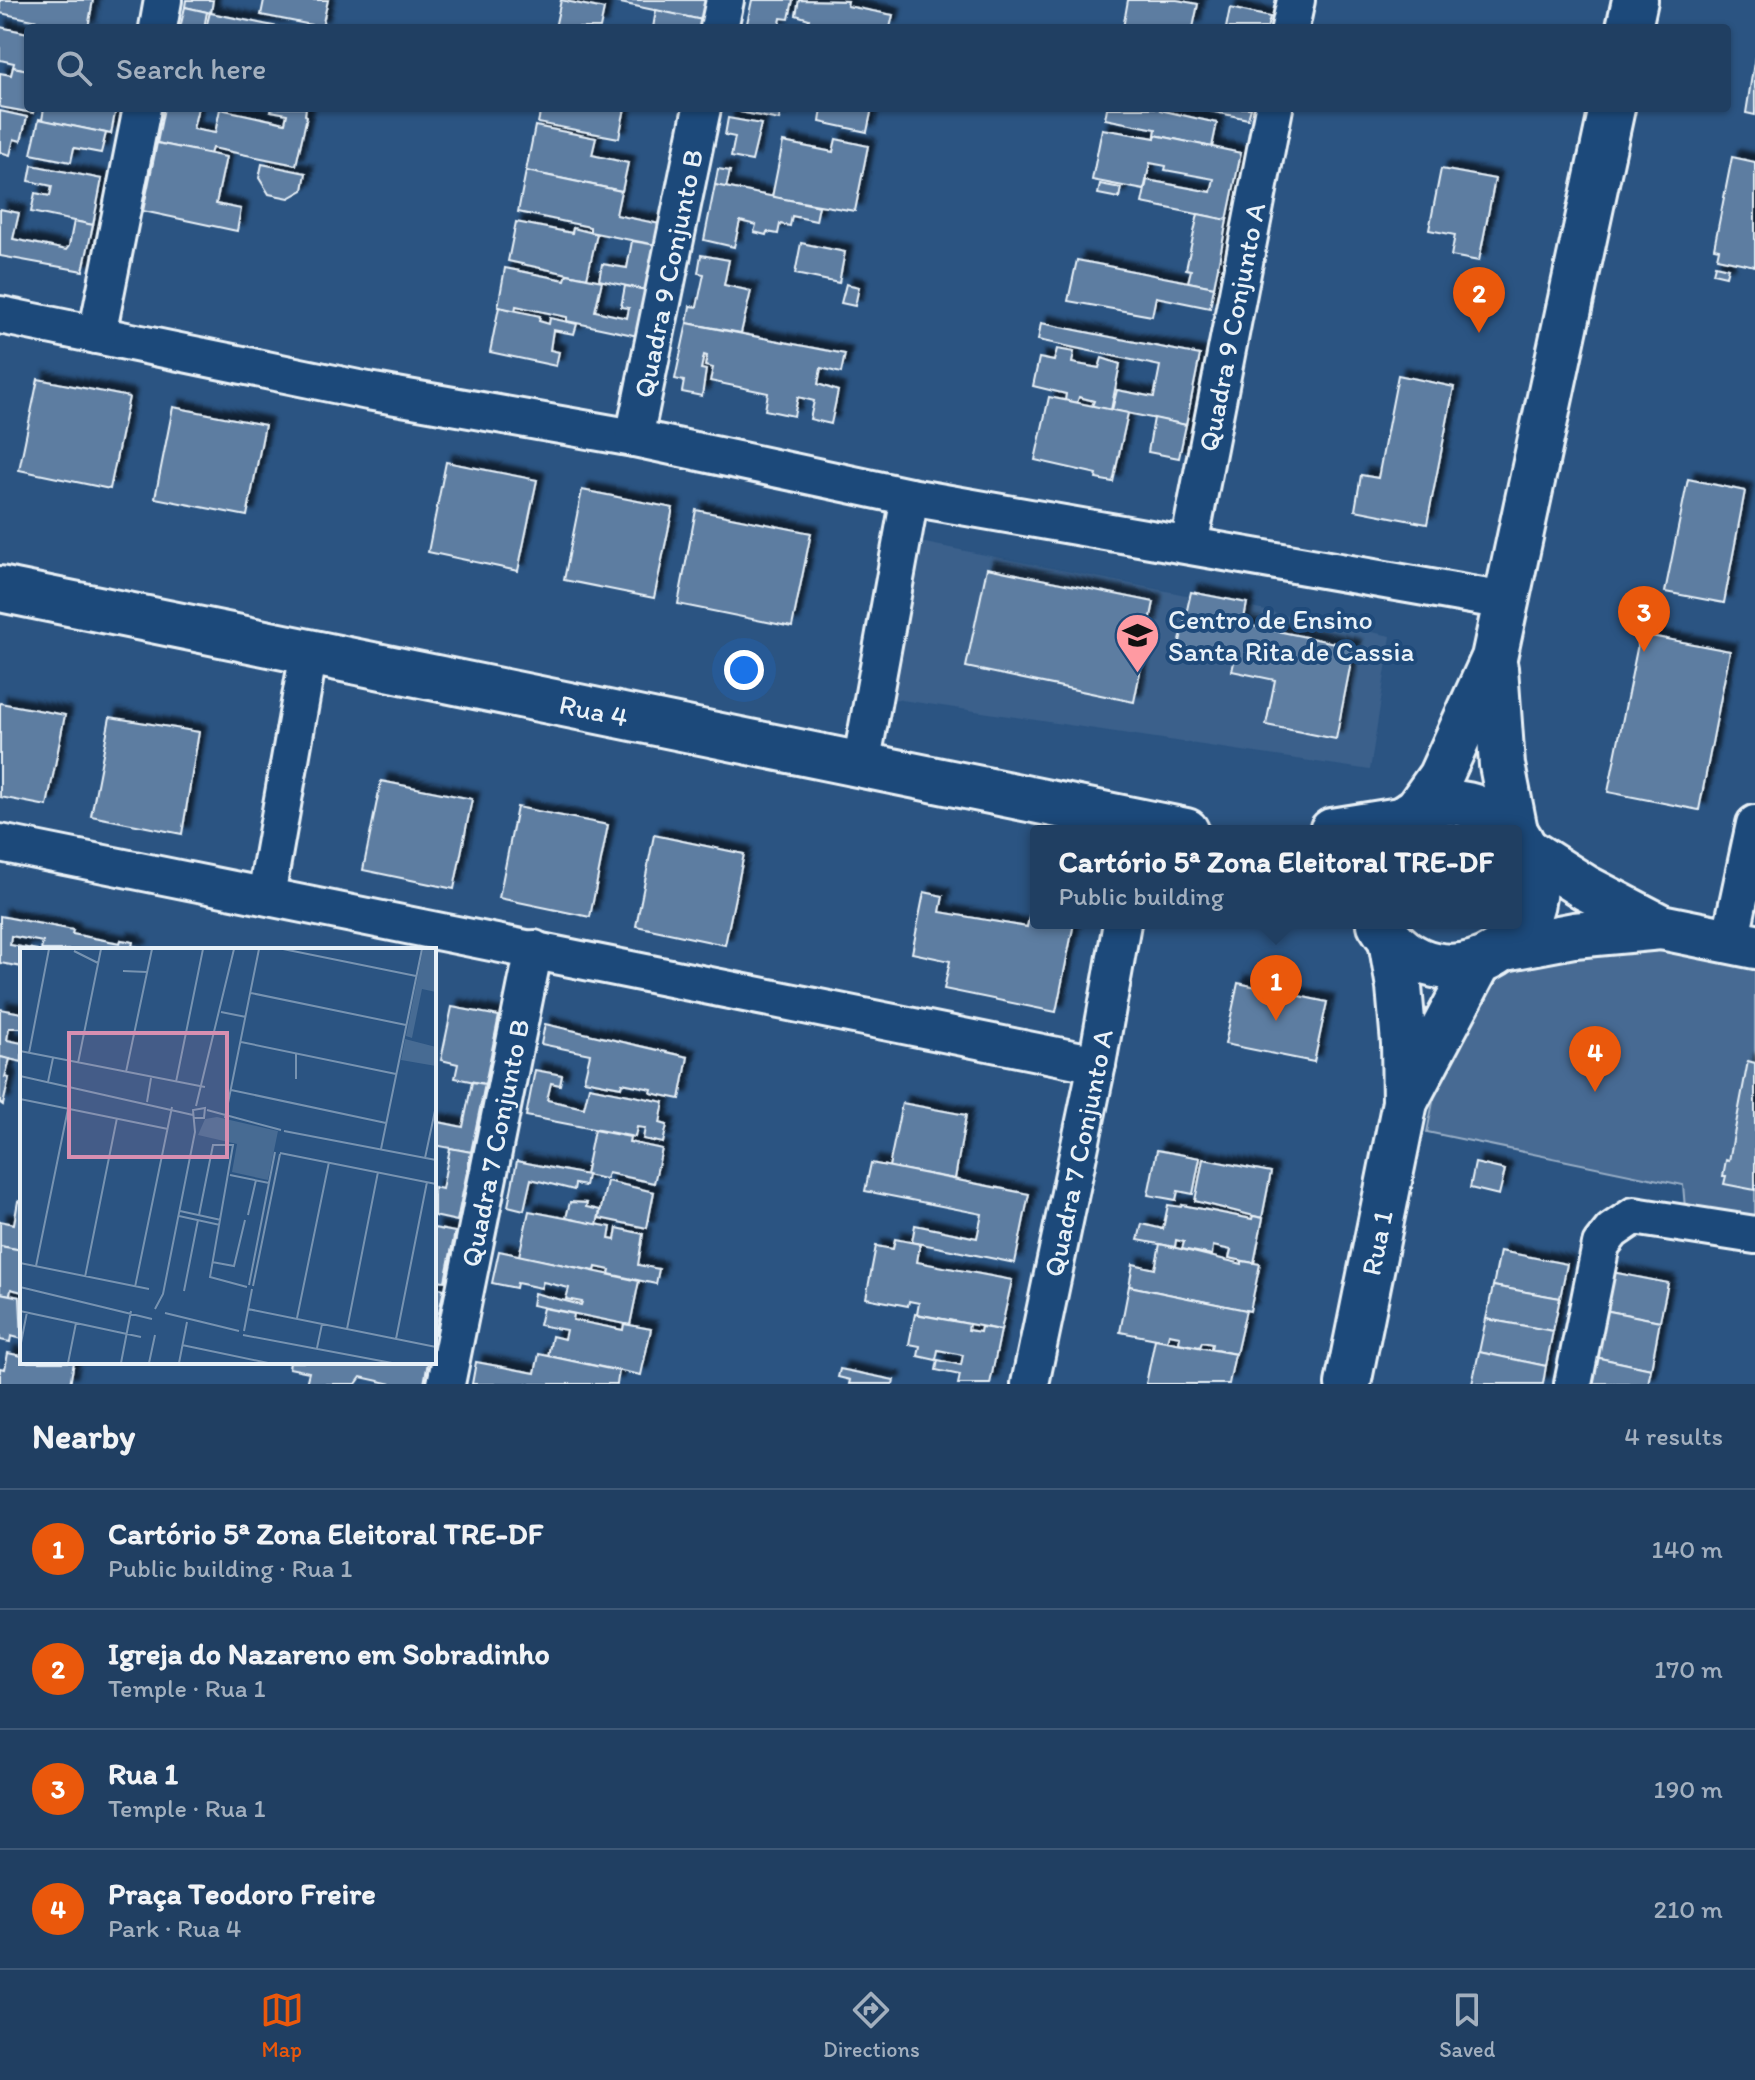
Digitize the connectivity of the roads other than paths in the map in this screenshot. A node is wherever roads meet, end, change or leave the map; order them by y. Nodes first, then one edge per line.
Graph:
1 (163, 0) edge
2 (725, 0) edge
3 (1296, 0) edge
4 (1635, 0) edge
5 (159, 24) edge
6 (720, 24) edge
7 (1291, 24) edge
8 (1630, 24) edge
9 (141, 112) edge
10 (701, 112) edge
11 (1273, 112) edge
12 (1611, 112) edge
13 (0, 315) edge
14 (97, 335) junction
15 (634, 438) junction
16 (910, 497) junction
17 (1189, 545) junction
18 (0, 589) edge
19 (1505, 601) junction
20 (309, 652) junction
21 (1494, 658) junction
22 (861, 765) junction
23 (1402, 821) edge
24 (1755, 824) edge
25 (1135, 825) edge
26 (1374, 825) edge
27 (1507, 825) edge
28 (1516, 825) edge
29 (1522, 839) edge
30 (0, 843) edge
31 (1522, 846) edge
32 (266, 896) junction
33 (1661, 927) junction
34 (1121, 929) edge
35 (1522, 929) edge
36 (1522, 929) edge
37 (1385, 932) edge
38 (1742, 943) edge
39 (534, 949) junction
40 (1492, 955) junction
41 (1097, 1064) junction
42 (1405, 1102) junction
43 (1755, 1235) edge
44 (446, 1384) edge
45 (1030, 1384) edge
46 (1348, 1384) edge
47 (1573, 1384) edge

1 - 5 street
2 - 6 street
3 - 7 street
4 - 8 street
9 - 14 street
10 - 15 street, Quadra 9 Conjunto B
11 - 17 street, Quadra 9 Conjunto A
12 - 19 street
13 - 14 street
14 - 15 street
15 - 16 street
16 - 17 street
16 - 22 street
17 - 19 street
18 - 20 street, Rua 4
19 - 21 street
20 - 22 street, Rua 4
20 - 32 street
21 - 23 street
21 - 28 street
22 - 25 street, Rua 4
23 - 26 street
23 - 27 street
24 - 38 street
29 - 33 street
30 - 32 street
31 - 36 street
32 - 39 street
33 - 38 street
33 - 40 street
34 - 41 street, Quadra 7 Conjunto A
35 - 40 street
37 - 40 street
37 - 42 street
39 - 41 street
39 - 44 street, Quadra 7 Conjunto B
40 - 42 street
41 - 45 street, Quadra 7 Conjunto A
42 - 46 street, Rua 1
43 - 47 street

